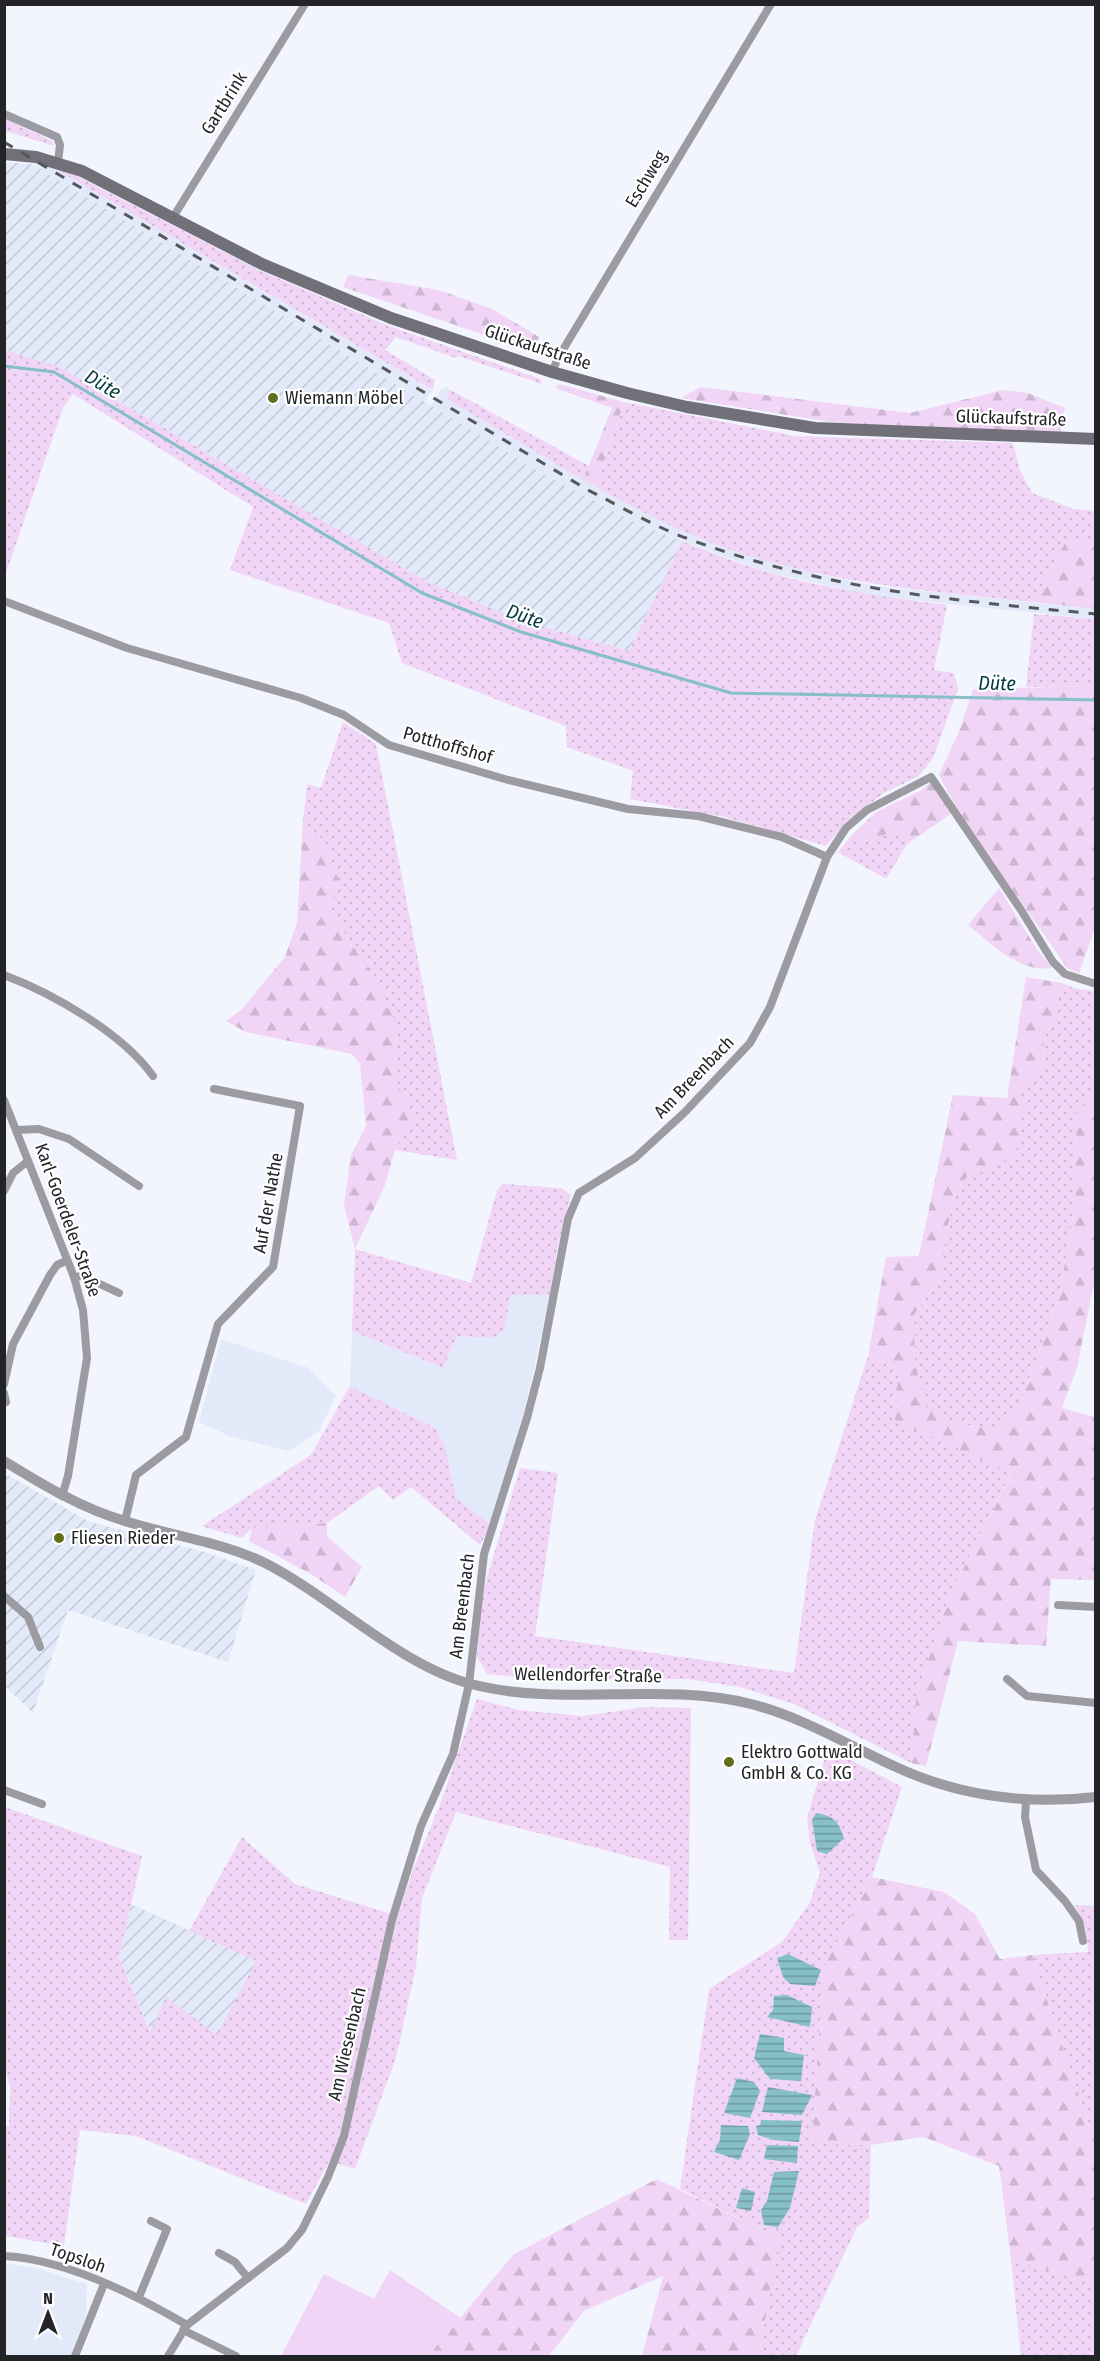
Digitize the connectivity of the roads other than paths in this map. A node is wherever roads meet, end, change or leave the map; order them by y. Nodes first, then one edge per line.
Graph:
1 (305, 4) edge
2 (771, 4) edge
3 (4, 114) edge
4 (4, 154) edge
5 (58, 162) junction
6 (172, 219) junction
7 (552, 372) junction
8 (1095, 439) edge
9 (4, 601) edge
10 (827, 857) junction
11 (4, 975) edge
12 (1095, 984) edge
13 (153, 1076) dead end
14 (213, 1089) dead end
15 (4, 1100) edge
16 (17, 1130) junction
17 (28, 1161) junction
18 (139, 1186) dead end
19 (4, 1191) edge
20 (66, 1261) junction
21 (74, 1277) junction
22 (119, 1293) dead end
23 (4, 1384) edge
24 (4, 1461) edge
25 (62, 1496) junction
26 (125, 1521) junction
27 (4, 1596) edge
28 (1058, 1605) dead end
29 (1095, 1606) edge
30 (40, 1647) dead end
31 (1006, 1679) dead end
32 (469, 1684) junction
33 (1095, 1703) edge
34 (4, 1790) edge
35 (1095, 1797) edge
36 (1026, 1801) junction
37 (42, 1804) dead end
38 (1083, 1941) dead end
39 (151, 2221) dead end
40 (219, 2253) dead end
41 (4, 2256) edge
42 (248, 2278) junction
43 (104, 2284) junction
44 (139, 2297) junction
45 (185, 2327) junction
46 (75, 2356) edge
47 (168, 2356) edge
48 (236, 2356) edge

1 - 6 street, Gartbrink
2 - 7 street, Eschweg
3 - 5 street
4 - 5 main road, Glückaufstraße
5 - 6 main road, Glückaufstraße
6 - 7 main road, Glückaufstraße
7 - 8 main road, Glückaufstraße
9 - 10 street, Potthoffshof
10 - 12 street, Am Breenbach
10 - 32 street, Am Breenbach
11 - 13 street
14 - 26 street, Auf der Nathe
15 - 16 street, Karl-Goerdeler-Straße
16 - 17 street, Karl-Goerdeler-Straße
16 - 18 street
17 - 19 street
17 - 20 street, Karl-Goerdeler-Straße
20 - 21 street, Karl-Goerdeler-Straße
20 - 23 street
21 - 22 street
21 - 25 street, Karl-Goerdeler-Straße
24 - 25 street, Wellendorfer Straße
25 - 26 street, Wellendorfer Straße
26 - 32 street, Wellendorfer Straße
27 - 30 street
28 - 29 street
31 - 33 street
32 - 36 street, Wellendorfer Straße
32 - 42 street, Am Wiesenbach
34 - 37 street
35 - 36 street, Wellendorfer Straße
36 - 38 street
39 - 44 street
40 - 42 street
41 - 43 street, Topsloh
42 - 45 street, Am Wiesenbach
43 - 44 street, Topsloh
43 - 46 street
44 - 45 street, Topsloh
45 - 47 street, Am Wiesenbach
45 - 48 street, Topsloh

